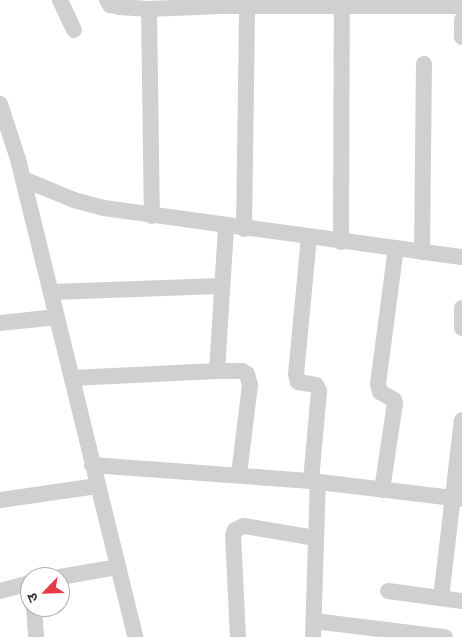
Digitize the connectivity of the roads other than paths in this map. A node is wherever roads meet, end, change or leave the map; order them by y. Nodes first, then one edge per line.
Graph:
1 (60, 0) edge
2 (106, 0) edge
3 (221, 3) edge
4 (342, 3) edge
5 (247, 6) junction
6 (462, 6) edge
7 (149, 9) junction
8 (462, 20) edge
9 (74, 30) dead end
10 (462, 36) edge
11 (424, 64) dead end
12 (0, 104) edge
13 (23, 179) junction
14 (152, 216) junction
15 (226, 227) junction
16 (244, 229) junction
17 (309, 237) junction
18 (341, 242) junction
19 (396, 248) junction
20 (422, 252) junction
21 (462, 257) edge
22 (221, 286) junction
23 (51, 292) junction
24 (462, 308) edge
25 (57, 317) junction
26 (0, 322) edge
27 (462, 328) edge
28 (217, 371) junction
29 (72, 378) junction
30 (462, 420) edge
31 (92, 465) junction
32 (239, 475) junction
33 (314, 482) junction
34 (97, 486) junction
35 (382, 490) junction
36 (458, 499) edge
37 (0, 500) edge
38 (316, 538) junction
39 (118, 567) junction
40 (70, 575) edge
41 (20, 586) edge
42 (0, 591) edge
43 (388, 591) dead end
44 (441, 598) junction
45 (462, 601) edge
46 (35, 617) edge
47 (313, 629) edge
48 (36, 637) edge
49 (135, 637) edge
50 (238, 637) edge
51 (445, 637) edge

1 - 9 street
2 - 7 street
3 - 5 street
3 - 7 street
4 - 5 street
4 - 6 street
4 - 18 street
5 - 16 street
7 - 14 street
8 - 10 street
11 - 20 street
12 - 13 street
13 - 14 street
13 - 23 street
14 - 15 street
15 - 16 street
15 - 22 street
16 - 17 street
17 - 18 street
17 - 33 street
18 - 19 street
19 - 20 street
19 - 35 street
20 - 21 street
22 - 23 street
22 - 28 street
23 - 25 street
24 - 27 street
25 - 26 street
25 - 29 street
28 - 29 street
28 - 32 street
29 - 31 street
30 - 36 street
31 - 32 street
31 - 34 street
32 - 33 street
33 - 35 street
33 - 38 street
34 - 37 street
34 - 39 street
35 - 36 street
36 - 44 street
38 - 47 street
38 - 50 street
39 - 40 street
39 - 49 street
41 - 42 street
43 - 44 street
44 - 45 street
46 - 48 street
47 - 51 street

